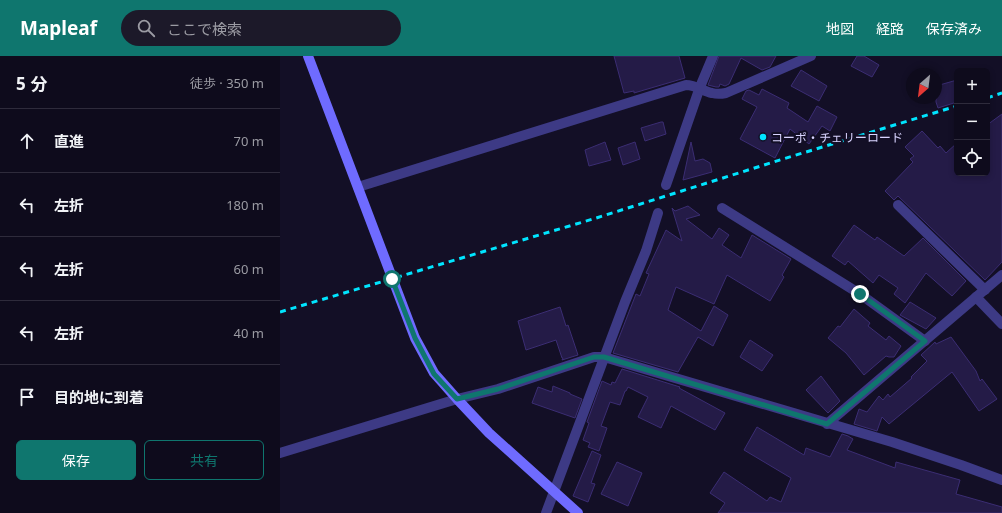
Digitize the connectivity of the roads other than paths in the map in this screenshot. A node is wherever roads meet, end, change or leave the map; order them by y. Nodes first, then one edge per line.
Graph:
1 (308, 56) edge
2 (713, 56) edge
3 (811, 56) edge
4 (700, 87) junction
5 (666, 185) dead end
6 (358, 187) junction
7 (898, 205) dead end
8 (722, 208) dead end
9 (658, 213) dead end
10 (1002, 275) edge
11 (984, 290) junction
12 (976, 297) junction
13 (1002, 324) edge
14 (925, 341) junction
15 (604, 357) junction
16 (457, 399) junction
17 (827, 424) junction
18 (280, 453) edge
19 (1002, 480) edge
20 (553, 491) junction
21 (546, 513) edge
22 (578, 513) edge

1 - 6 street
2 - 4 street
3 - 4 street
4 - 5 street
4 - 6 street
6 - 16 street
7 - 11 street
8 - 14 street
9 - 15 street
10 - 11 street
11 - 12 street
12 - 13 street
12 - 14 street
14 - 17 street
15 - 16 street
15 - 17 street
15 - 20 street
16 - 18 street
16 - 20 street
17 - 19 street
20 - 21 street
20 - 22 street

